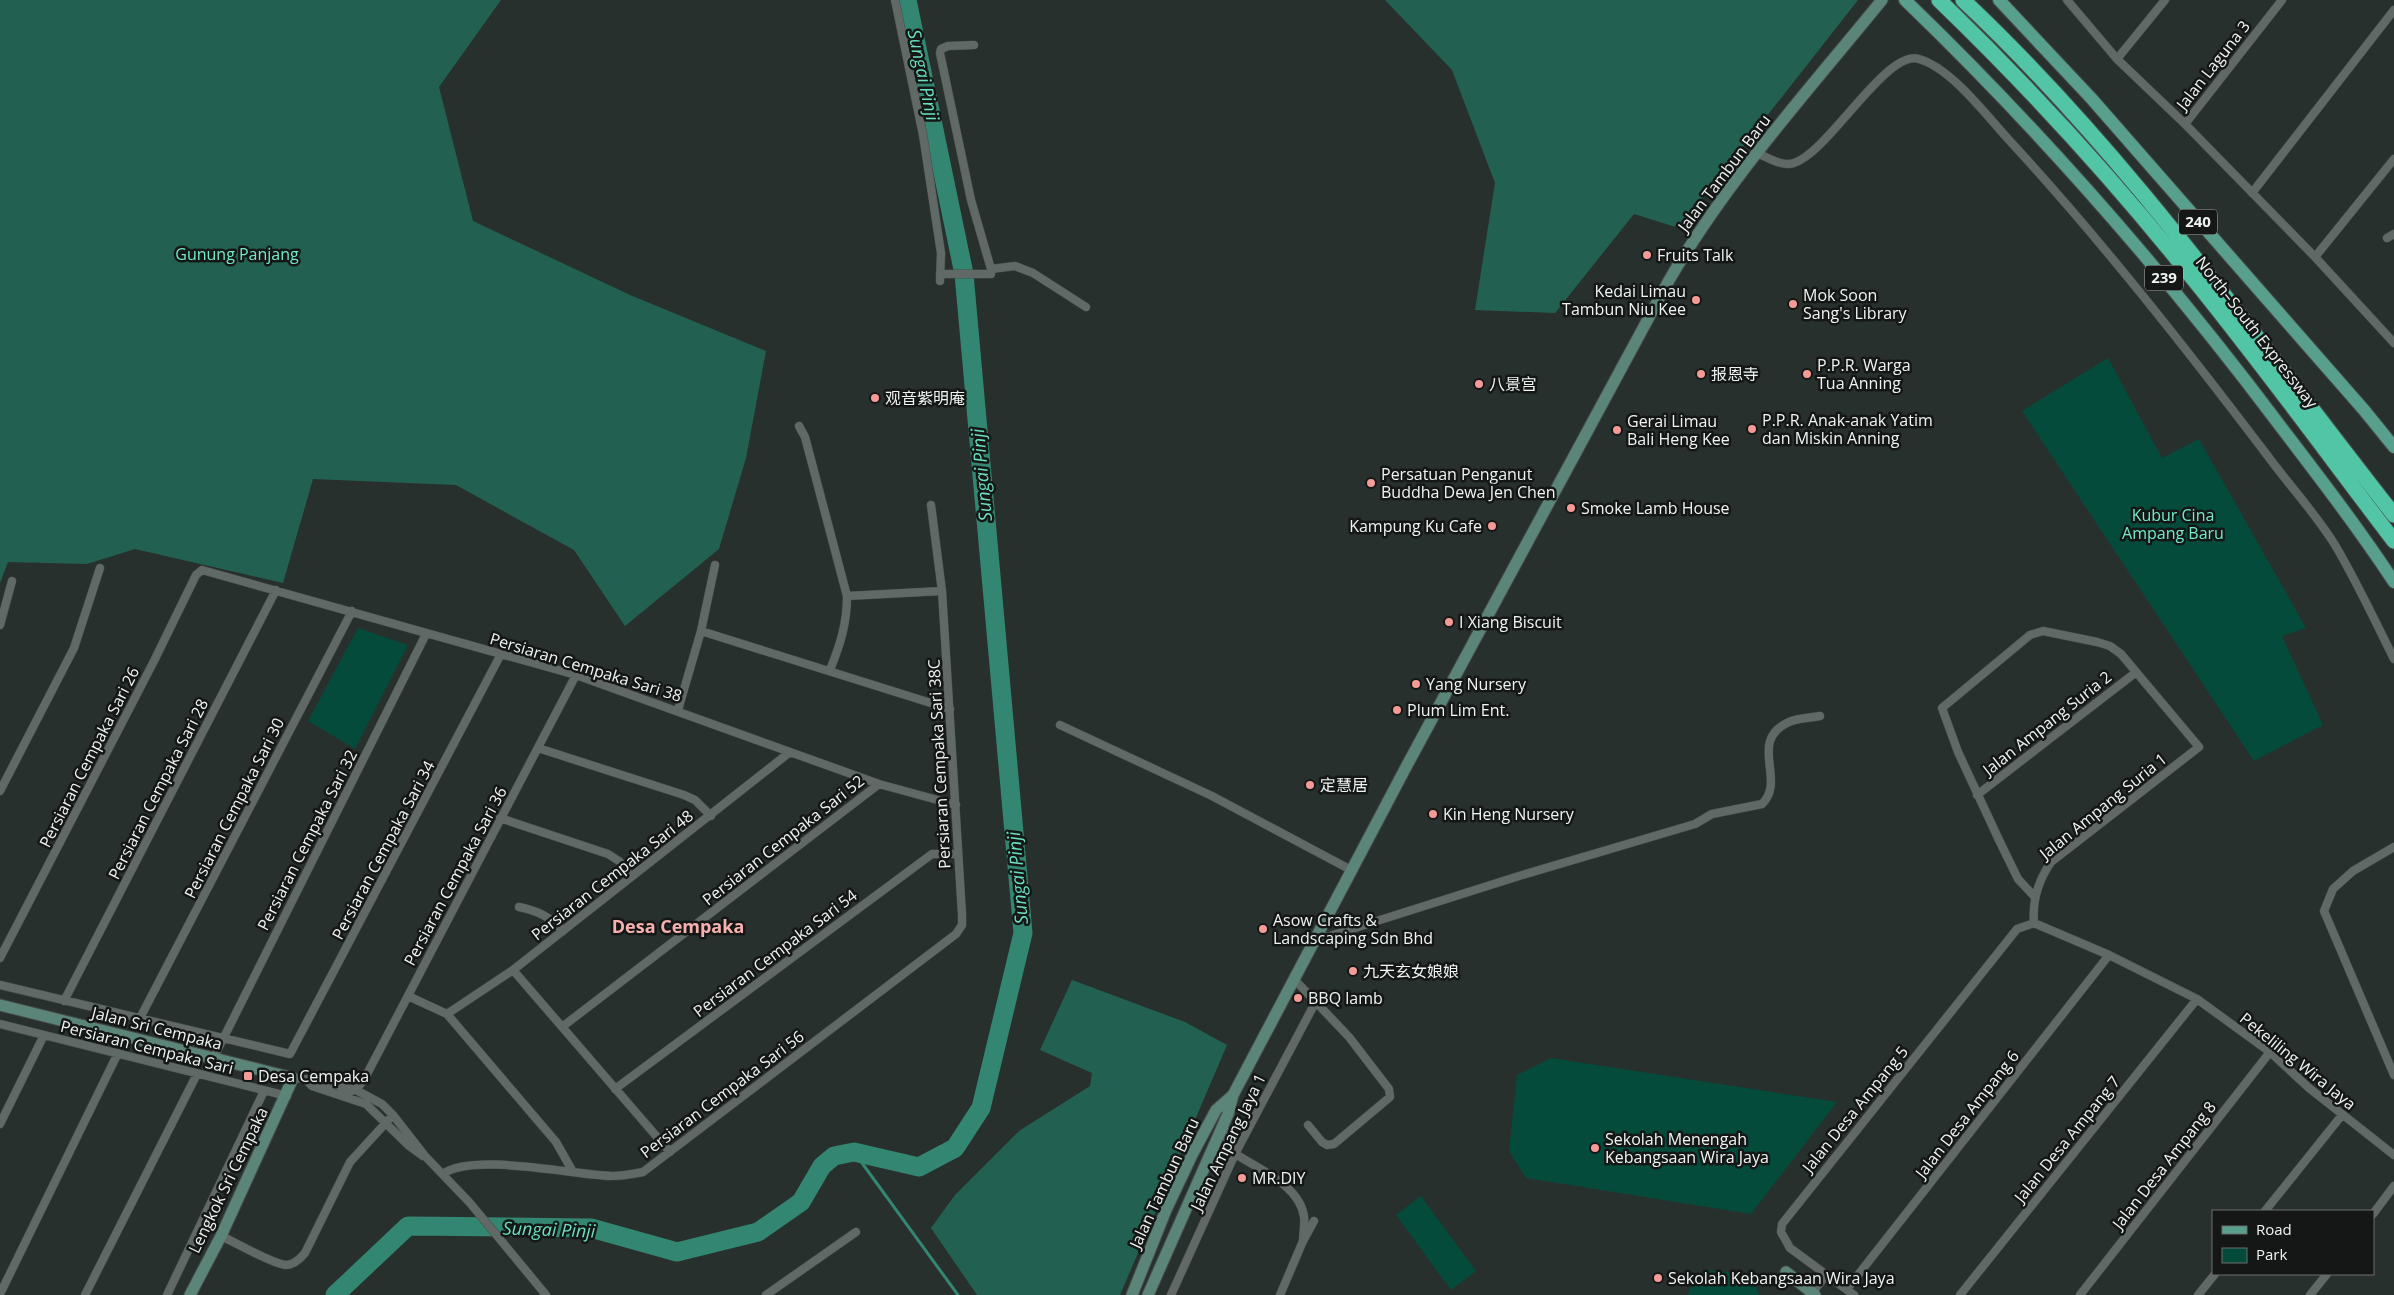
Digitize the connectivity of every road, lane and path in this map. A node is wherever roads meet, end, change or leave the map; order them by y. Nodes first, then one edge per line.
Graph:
1 (894, 0) edge
2 (1882, 0) edge
3 (1905, 0) edge
4 (1939, 0) edge
5 (1964, 0) edge
6 (1999, 0) edge
7 (2066, 0) edge
8 (2165, 0) edge
9 (2282, 0) edge
10 (2394, 10) edge
11 (974, 45) dead end
12 (2117, 59) junction
13 (2185, 124) junction
14 (1757, 153) junction
15 (2394, 159) edge
16 (2252, 192) junction
17 (2315, 257) junction
18 (990, 269) junction
19 (1086, 307) dead end
20 (2393, 342) edge
21 (799, 426) dead end
22 (2394, 447) edge
23 (931, 505) dead end
24 (2394, 515) edge
25 (2394, 541) edge
26 (715, 565) dead end
27 (100, 568) dead end
28 (202, 570) joint
29 (12, 581) dead end
30 (2394, 582) edge
31 (276, 590) junction
32 (942, 591) junction
33 (847, 596) junction
34 (352, 611) junction
35 (0, 625) edge
36 (701, 631) junction
37 (426, 634) junction
38 (501, 654) junction
39 (2394, 659) edge
40 (830, 670) junction
41 (2135, 672) junction
42 (576, 675) junction
43 (950, 709) junction
44 (678, 710) junction
45 (1820, 716) dead end
46 (1060, 725) dead end
47 (538, 748) junction
48 (790, 752) junction
49 (879, 784) junction
50 (0, 790) edge
51 (1977, 795) junction
52 (956, 805) junction
53 (711, 816) junction
54 (500, 818) junction
55 (2394, 847) edge
56 (957, 854) junction
57 (1353, 871) junction
58 (631, 878) junction
59 (2034, 896) junction
60 (519, 907) dead end
61 (2034, 923) junction
62 (562, 931) junction
63 (956, 934) joint
64 (1317, 940) junction
65 (2109, 955) junction
66 (0, 958) edge
67 (512, 970) junction
68 (1294, 980) junction
69 (0, 985) edge
70 (408, 996) junction
71 (2197, 999) junction
72 (64, 1001) junction
73 (1314, 1003) junction
74 (0, 1005) edge
75 (447, 1014) junction
76 (140, 1018) junction
77 (0, 1024) edge
78 (562, 1027) junction
79 (44, 1035) junction
80 (222, 1038) junction
81 (2270, 1052) junction
82 (118, 1053) junction
83 (213, 1059) junction
84 (2392, 1061) edge
85 (197, 1074) junction
86 (2394, 1075) edge
87 (293, 1078) junction
88 (307, 1081) junction
89 (615, 1089) junction
90 (356, 1090) junction
91 (264, 1091) junction
92 (339, 1094) junction
93 (1233, 1095) junction
94 (286, 1096) junction
95 (393, 1115) junction
96 (2342, 1115) junction
97 (384, 1120) junction
98 (0, 1124) edge
99 (1223, 1124) junction
100 (1308, 1125) dead end
101 (670, 1152) junction
102 (1233, 1153) junction
103 (2394, 1155) edge
104 (425, 1156) junction
105 (573, 1172) junction
106 (1200, 1173) junction
107 (443, 1174) junction
108 (2394, 1186) edge
109 (2266, 1210) edge
110 (2374, 1213) edge
111 (1314, 1221) dead end
112 (856, 1232) dead end
113 (221, 1236) junction
114 (1303, 1241) junction
115 (1786, 1272) dead end
116 (1827, 1274) junction
117 (2214, 1275) edge
118 (2326, 1275) edge
119 (1847, 1289) junction
120 (0, 1294) edge
121 (1132, 1294) edge
122 (1814, 1294) edge
123 (85, 1295) edge
124 (167, 1295) edge
125 (190, 1295) edge
126 (546, 1295) edge
127 (766, 1295) edge
128 (1148, 1295) edge
129 (1171, 1295) edge
130 (1280, 1295) edge
131 (1854, 1295) edge
132 (1960, 1295) edge
133 (2080, 1295) edge
134 (2198, 1295) edge
135 (2310, 1295) edge

1 - 18 street
2 - 14 main road, Jalan Tambun Baru
3 - 30 main road, 239
4 - 25 highway, North–South Expressway
5 - 24 highway, North–South Expressway
6 - 22 main road, 240
7 - 12 street
8 - 12 street
9 - 13 street, Jalan Laguna 3
10 - 16 street
11 - 18 street
12 - 13 street
13 - 16 street
14 - 39 street
14 - 57 main road, Jalan Tambun Baru
15 - 17 street
16 - 17 street
17 - 20 street
18 - 19 street
21 - 33 street
23 - 32 street, Persiaran Cempaka Sari 38C
26 - 36 street
27 - 50 street
28 - 31 street, Persiaran Cempaka Sari 38
28 - 66 street, Persiaran Cempaka Sari 26
29 - 35 street
31 - 34 street, Persiaran Cempaka Sari 38
31 - 72 street, Persiaran Cempaka Sari 28
32 - 33 street
32 - 43 street, Persiaran Cempaka Sari 38C
33 - 40 street
34 - 37 street, Persiaran Cempaka Sari 38
34 - 76 street, Persiaran Cempaka Sari 30
36 - 40 street
36 - 44 street
37 - 38 street, Persiaran Cempaka Sari 38
37 - 80 street, Persiaran Cempaka Sari 32
38 - 42 street, Persiaran Cempaka Sari 38
38 - 80 street, Persiaran Cempaka Sari 34
40 - 43 street
41 - 51 street, Jalan Ampang Suria 2
41 - 51 street
41 - 59 street, Jalan Ampang Suria 1
42 - 44 street, Persiaran Cempaka Sari 38
42 - 47 street, Persiaran Cempaka Sari 36
43 - 52 street, Persiaran Cempaka Sari 38C
44 - 48 street, Persiaran Cempaka Sari 38
45 - 64 street
46 - 57 street
47 - 53 street
47 - 54 street, Persiaran Cempaka Sari 36
48 - 49 street, Persiaran Cempaka Sari 38
48 - 53 street, Persiaran Cempaka Sari 48
49 - 52 street, Persiaran Cempaka Sari 38
49 - 78 street, Persiaran Cempaka Sari 52
51 - 59 street
52 - 56 street, Persiaran Cempaka Sari 38C
53 - 58 street, Persiaran Cempaka Sari 48
54 - 58 street
54 - 70 street, Persiaran Cempaka Sari 36
55 - 84 street
56 - 63 street, Persiaran Cempaka Sari 38C
56 - 89 street, Persiaran Cempaka Sari 54
57 - 64 main road, Jalan Tambun Baru
58 - 62 street, Persiaran Cempaka Sari 48
59 - 61 street, Jalan Ampang Suria 1
60 - 62 street
61 - 65 street, Pekeliling Wira Jaya
61 - 116 street, Jalan Desa Ampang 5
62 - 67 street, Persiaran Cempaka Sari 48
63 - 101 street, Persiaran Cempaka Sari 56
64 - 68 main road, Jalan Tambun Baru
65 - 71 street, Pekeliling Wira Jaya
65 - 119 street, Jalan Desa Ampang 6
67 - 75 street, Persiaran Cempaka Sari 48
67 - 78 street
68 - 73 street
68 - 93 main road, Jalan Tambun Baru
69 - 72 street
70 - 75 street
70 - 90 street, Persiaran Cempaka Sari 36
71 - 81 street, Pekeliling Wira Jaya
71 - 132 street, Jalan Desa Ampang 7
72 - 76 street
73 - 100 street
73 - 102 street, Jalan Ampang Jaya 1
74 - 83 main road, Jalan Sri Cempaka
75 - 105 street
76 - 80 street
77 - 79 street, Persiaran Cempaka Sari
78 - 89 street
79 - 82 street, Persiaran Cempaka Sari
79 - 98 street
80 - 83 street, Persiaran Cempaka Sari 32
81 - 96 street, Pekeliling Wira Jaya
81 - 133 street, Jalan Desa Ampang 8
82 - 85 street, Persiaran Cempaka Sari
82 - 120 street
83 - 87 main road, Jalan Sri Cempaka
84 - 86 street
85 - 91 street, Persiaran Cempaka Sari
85 - 123 street
87 - 88 street, Jalan Sri Cempaka
87 - 94 main road, Lengkok Sri Cempaka
88 - 90 street, Jalan Sri Cempaka
88 - 92 street, Jalan Sri Cempaka
89 - 101 street
90 - 92 street
90 - 95 street, Jalan Sri Cempaka
90 - 97 street
91 - 94 street, Persiaran Cempaka Sari
91 - 124 street
92 - 97 street, Jalan Sri Cempaka
93 - 99 main road, Jalan Tambun Baru
93 - 121 main road, Jalan Tambun Baru
94 - 113 main road, Lengkok Sri Cempaka
95 - 97 street
95 - 104 street, Jalan Sri Cempaka
96 - 103 street, Pekeliling Wira Jaya
96 - 109 street
97 - 104 street, Jalan Sri Cempaka
97 - 113 street
99 - 102 street
99 - 106 main road, Jalan Tambun Baru
101 - 105 street, Persiaran Cempaka Sari 56
102 - 106 street
102 - 114 street
102 - 129 street, Jalan Ampang Jaya 1
104 - 107 street, Jalan Sri Cempaka
105 - 107 street, Persiaran Cempaka Sari 56
106 - 128 main road, Jalan Tambun Baru
107 - 126 street, Jalan Sri Cempaka
108 - 110 street
111 - 114 street
112 - 127 street
113 - 125 main road, Lengkok Sri Cempaka
114 - 130 street
115 - 122 main road
116 - 119 street, Jalan Desa Ampang 5
116 - 122 street
117 - 134 street
118 - 135 street
119 - 131 street, Jalan Desa Ampang 5

